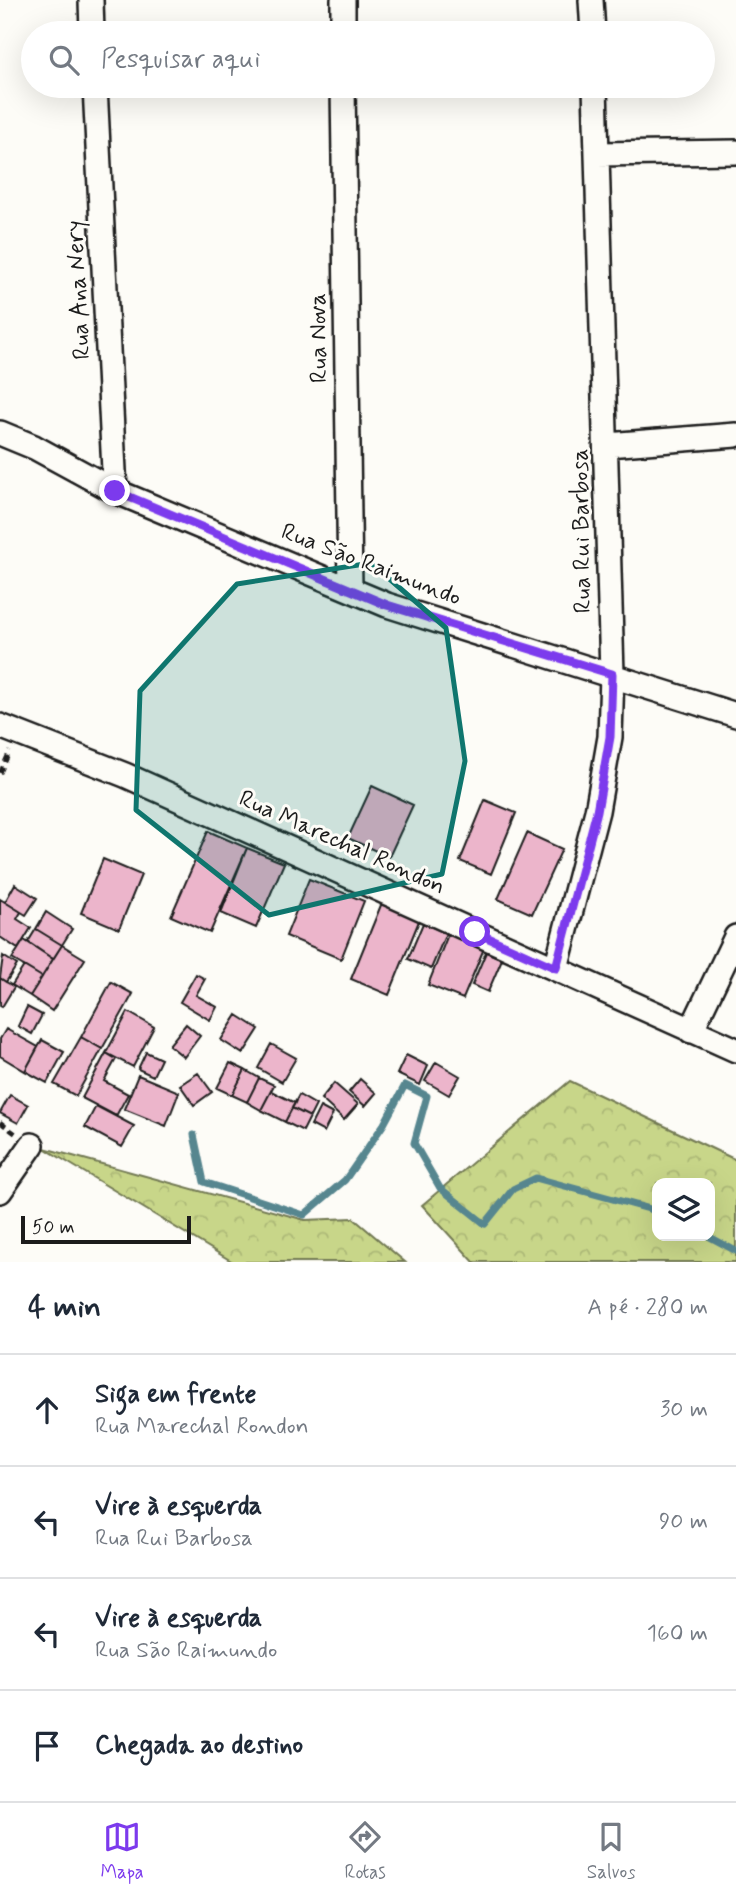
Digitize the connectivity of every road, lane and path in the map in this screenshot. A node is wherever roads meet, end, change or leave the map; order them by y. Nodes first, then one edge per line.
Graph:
1 (91, 0) edge
2 (342, 0) edge
3 (591, 0) edge
4 (92, 21) edge
5 (343, 21) edge
6 (592, 21) edge
7 (96, 98) edge
8 (343, 98) edge
9 (595, 98) edge
10 (736, 152) edge
11 (597, 154) junction
12 (0, 433) edge
13 (736, 435) edge
14 (607, 445) junction
15 (115, 491) junction
16 (350, 589) junction
17 (612, 674) junction
18 (736, 715) edge
19 (0, 726) edge
20 (736, 937) edge
21 (556, 968) junction
22 (691, 1031) junction
23 (736, 1050) edge
24 (32, 1145) dead end
25 (0, 1191) edge

1 - 4 street
2 - 5 street
3 - 6 street
7 - 15 street, Rua Ana Nery
8 - 16 street, Rua Nova
9 - 11 street, Rua Rui Barbosa
10 - 11 street
11 - 14 street, Rua Rui Barbosa
12 - 15 street, Rua São Raimundo
13 - 14 street
14 - 17 street, Rua Rui Barbosa
15 - 16 street, Rua São Raimundo
16 - 17 street, Rua São Raimundo
17 - 18 street, Rua São Raimundo
17 - 21 street, Rua Rui Barbosa
19 - 21 street, Rua Marechal Rondon
20 - 22 street
21 - 22 street, Rua Marechal Rondon
22 - 23 street, Rua Marechal Rondon
24 - 25 street

